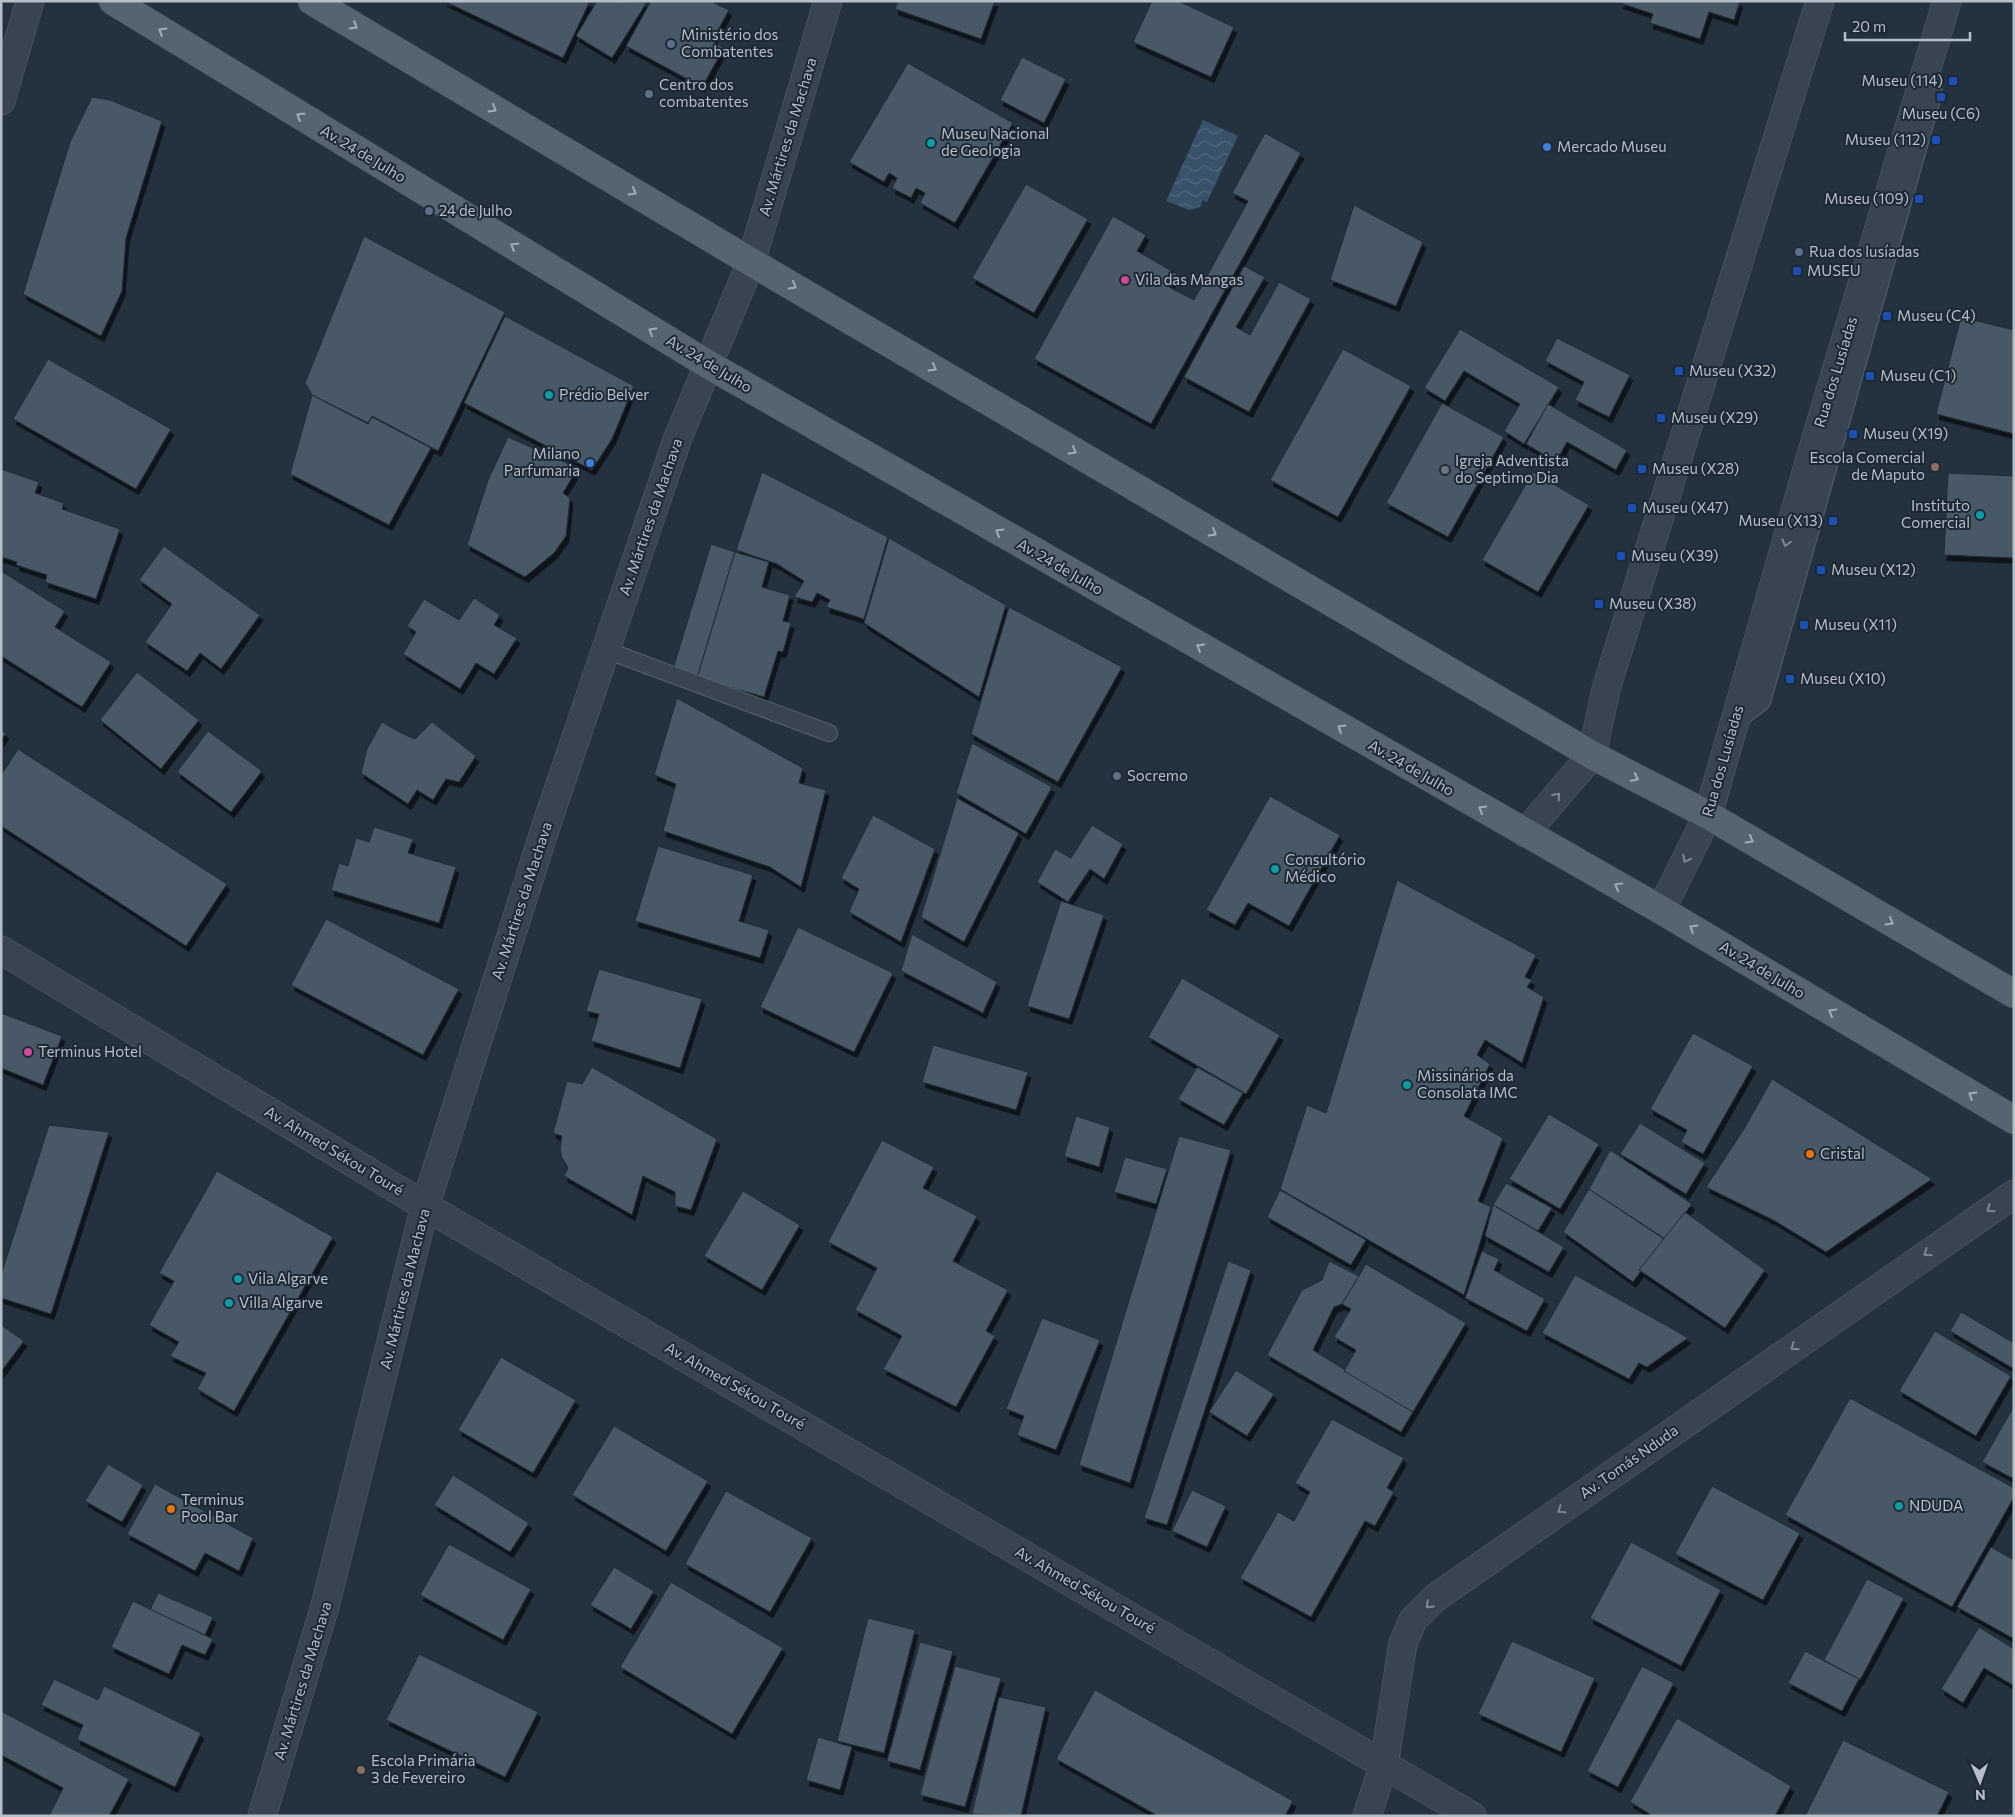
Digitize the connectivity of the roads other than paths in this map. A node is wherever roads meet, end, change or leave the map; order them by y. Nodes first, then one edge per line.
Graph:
1 (30, 1) edge
2 (113, 1) edge
3 (312, 1) edge
4 (828, 1) edge
5 (1822, 1) edge
6 (1947, 1) edge
7 (1960, 1) edge
8 (1, 101) edge
9 (751, 262) junction
10 (709, 365) junction
11 (606, 650) junction
12 (1733, 725) junction
13 (830, 733) dead end
14 (1592, 755) junction
15 (1708, 815) junction
16 (1525, 833) junction
17 (1661, 910) junction
18 (1, 950) edge
19 (2014, 994) edge
20 (2014, 1120) edge
21 (2014, 1194) edge
22 (425, 1206) junction
23 (1384, 1764) junction
24 (262, 1816) edge
25 (1367, 1816) edge
26 (1472, 1816) edge

1 - 8 street
10 -> 2 main road, Av. 24 de Julho
3 -> 9 main road
4 - 9 street, Av. Mártires da Machava
5 - 14 street
6 -> 12 street, Rua dos Lusíadas
7 - 12 lane
9 - 10 street, Av. Mártires da Machava
9 -> 14 main road
10 - 11 street, Av. Mártires da Machava
16 -> 10 main road, Av. 24 de Julho
11 - 13 lane
11 - 22 street, Av. Mártires da Machava
12 - 15 street, Rua dos Lusíadas
14 -> 15 main road
16 -> 14 street
15 -> 17 street, Rua dos Lusíadas
15 -> 19 main road
17 -> 16 main road, Av. 24 de Julho
20 -> 17 main road, Av. 24 de Julho
18 - 22 street, Av. Ahmed Sékou Touré
21 -> 23 street, Av. Tomás Nduda
22 - 23 street, Av. Ahmed Sékou Touré
22 - 24 street, Av. Mártires da Machava
23 - 25 street, Av. Tomás Nduda
23 - 26 street, Av. Ahmed Sékou Touré

